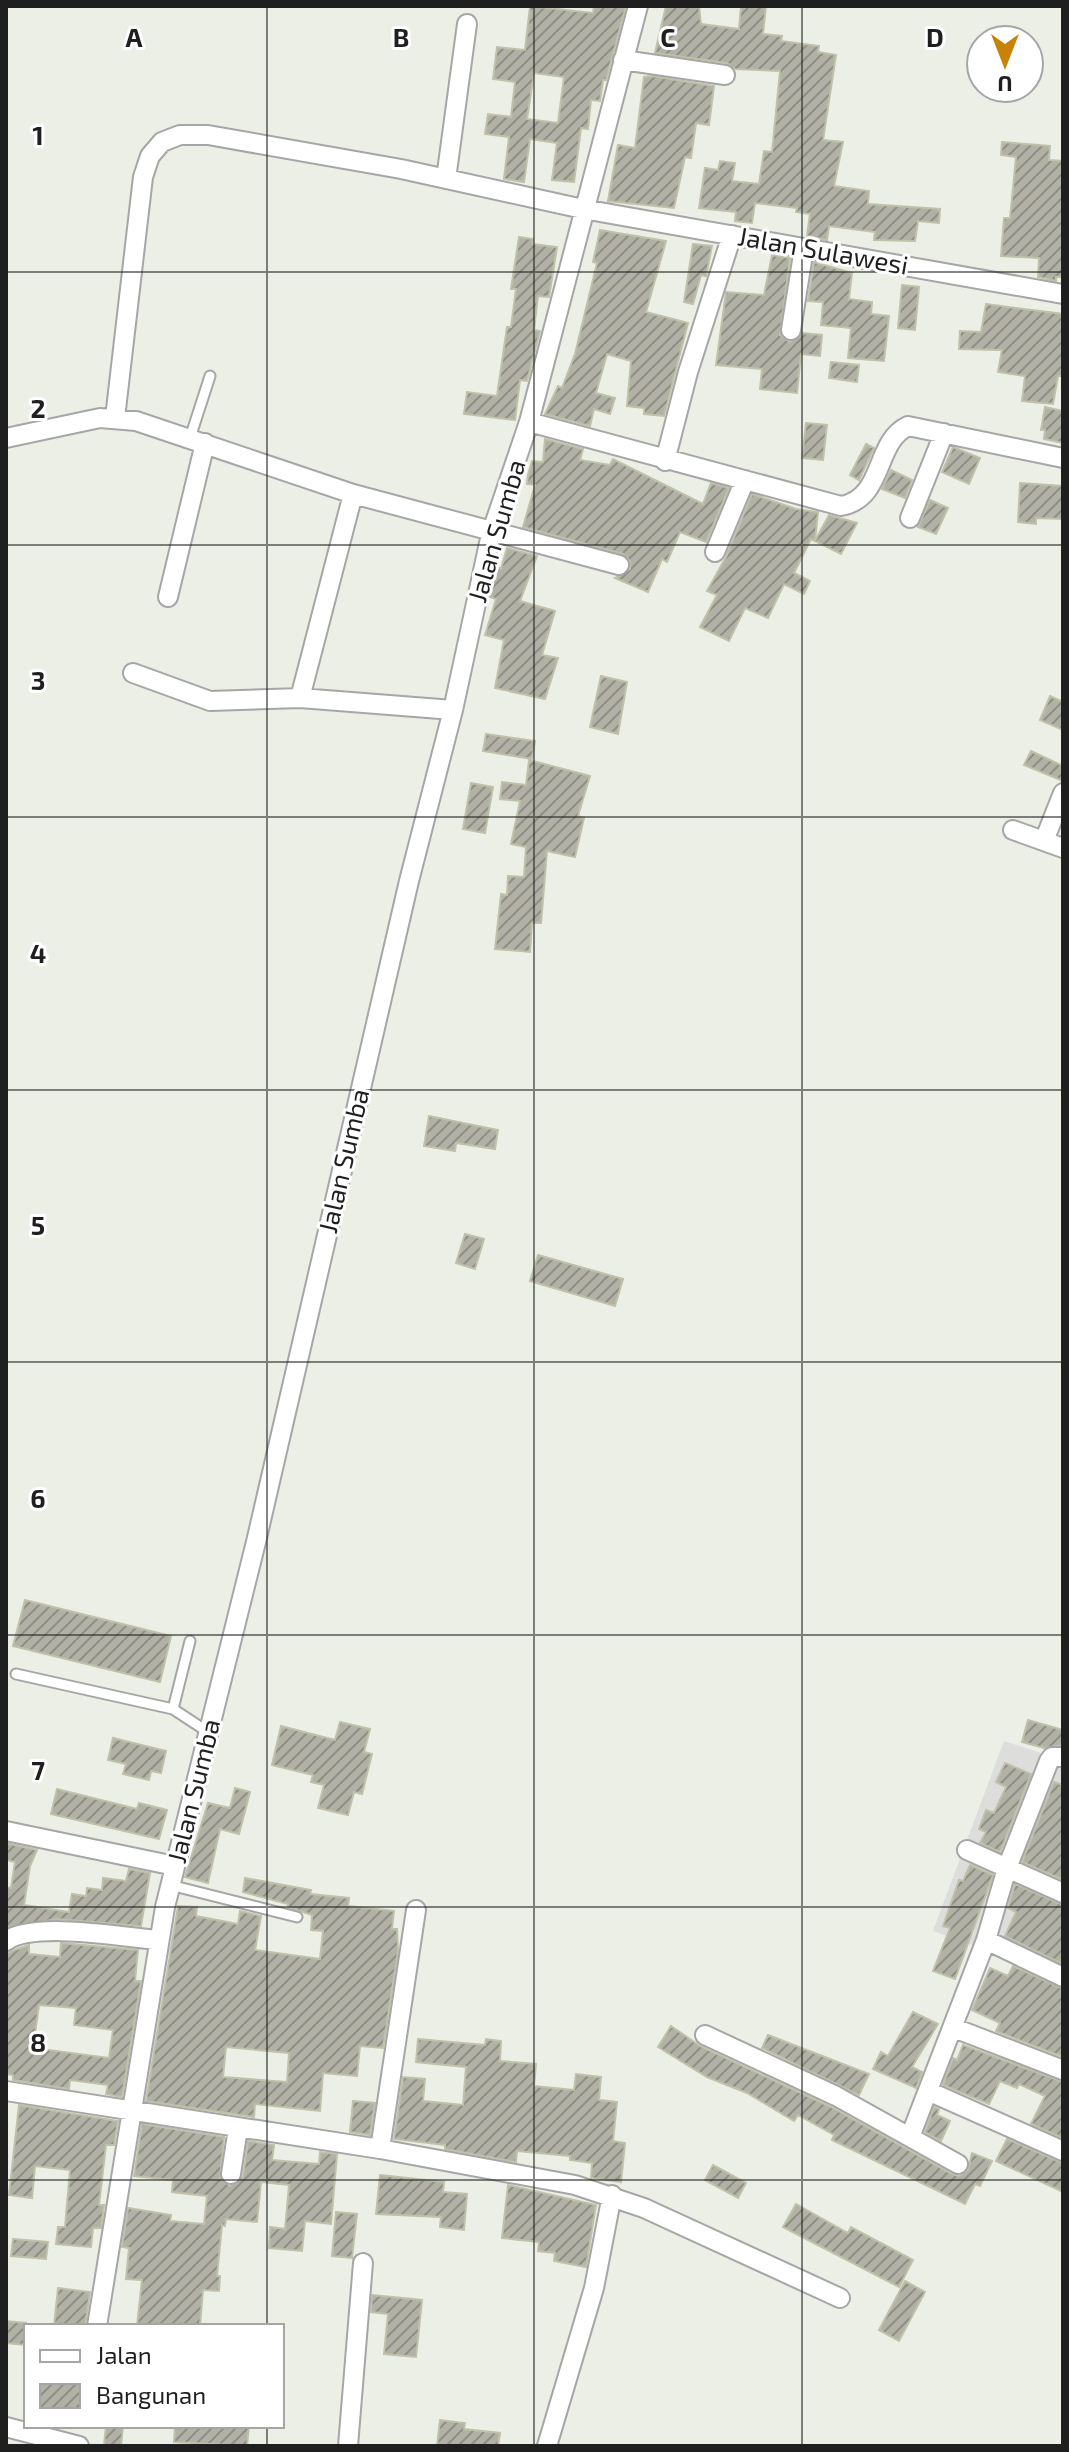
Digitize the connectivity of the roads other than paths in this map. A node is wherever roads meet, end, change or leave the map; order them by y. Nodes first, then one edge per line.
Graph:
1 (638, 6) edge
2 (467, 24) dead end
3 (623, 60) junction
4 (725, 75) dead end
5 (446, 179) junction
6 (583, 209) junction
7 (732, 235) junction
8 (804, 248) junction
9 (1063, 294) edge
10 (791, 330) dead end
11 (210, 376) dead end
12 (115, 418) junction
13 (529, 422) junction
14 (944, 433) junction
15 (6, 438) edge
16 (197, 440) junction
17 (1063, 458) edge
18 (665, 461) junction
19 (745, 480) junction
20 (353, 494) junction
21 (910, 518) dead end
22 (491, 534) junction
23 (715, 552) dead end
24 (619, 565) dead end
25 (168, 597) dead end
26 (133, 673) dead end
27 (300, 698) junction
28 (453, 710) junction
29 (1063, 793) edge
30 (1013, 830) dead end
31 (1044, 841) junction
32 (1063, 848) edge
33 (190, 1641) dead end
34 (16, 1674) dead end
35 (173, 1709) junction
36 (208, 1732) junction
37 (1063, 1757) edge
38 (6, 1831) edge
39 (967, 1850) dead end
40 (175, 1866) junction
41 (1007, 1868) junction
42 (170, 1885) junction
43 (1063, 1893) edge
44 (416, 1910) dead end
45 (297, 1917) dead end
46 (158, 1940) junction
47 (986, 1940) junction
48 (6, 1941) edge
49 (1063, 1977) edge
50 (954, 2028) junction
51 (705, 2035) dead end
52 (1063, 2070) edge
53 (6, 2091) edge
54 (928, 2091) junction
55 (129, 2111) junction
56 (238, 2128) junction
57 (910, 2137) junction
58 (380, 2149) junction
59 (1063, 2151) edge
60 (958, 2164) dead end
61 (231, 2174) dead end
62 (612, 2195) junction
63 (363, 2263) dead end
64 (840, 2298) dead end
65 (97, 2324) edge
66 (6, 2427) edge
67 (80, 2446) edge
68 (348, 2446) edge
69 (547, 2446) edge

1 - 3 street, Jalan Sumba
2 - 5 street
3 - 4 street
3 - 6 street, Jalan Sumba
5 - 6 street, Jalan Sulawesi
5 - 12 street, Jalan Sulawesi
6 - 7 street, Jalan Sulawesi
6 - 13 street, Jalan Sumba
7 - 8 street, Jalan Sulawesi
7 - 18 street
8 - 9 street, Jalan Sulawesi
8 - 10 street
11 - 16 lane
12 - 15 street
12 - 16 street
13 - 18 street
13 - 22 street, Jalan Sumba
14 - 17 street
14 - 19 street
14 - 21 street
16 - 20 street
16 - 25 street
18 - 19 street
19 - 23 street
20 - 22 street
20 - 27 street
22 - 24 street
22 - 28 street, Jalan Sumba
26 - 27 street
27 - 28 street
28 - 36 street, Jalan Sumba
29 - 31 street
30 - 31 street
31 - 32 street
33 - 35 lane
34 - 35 lane
35 - 36 lane
36 - 40 street, Jalan Sumba
37 - 41 street
38 - 40 street
39 - 41 street
40 - 42 street, Jalan Sumba
41 - 43 street
41 - 47 street
42 - 45 lane
42 - 46 street, Jalan Sumba
44 - 58 street
46 - 48 street
46 - 55 street, Jalan Sumba
47 - 49 street
47 - 50 street
50 - 52 street
50 - 54 street
51 - 57 street
53 - 55 street
54 - 57 street
54 - 59 street
55 - 56 street
55 - 65 street, Jalan Sumba
56 - 58 street
56 - 61 street
57 - 60 street
58 - 62 street
62 - 64 street
62 - 69 street
63 - 68 street
66 - 67 street

